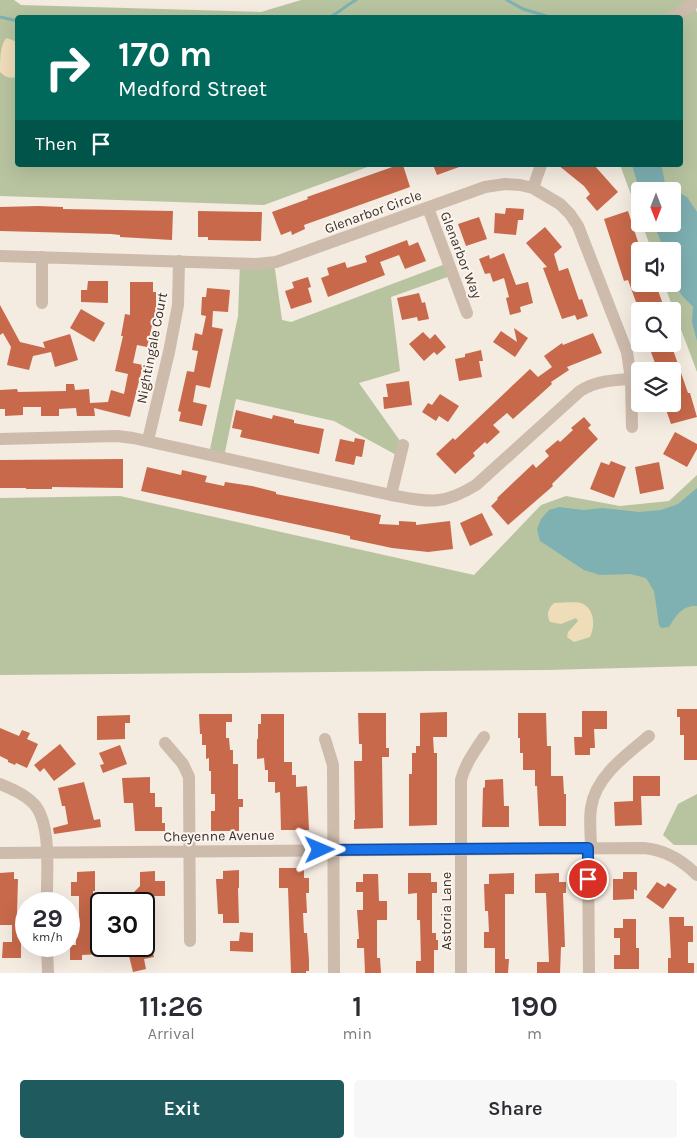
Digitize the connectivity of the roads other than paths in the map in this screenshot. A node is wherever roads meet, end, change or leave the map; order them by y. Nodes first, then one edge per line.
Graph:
1 (697, 1) edge
2 (676, 15) edge
3 (540, 167) edge
4 (533, 188) junction
5 (428, 208) junction
6 (0, 256) edge
7 (42, 258) junction
8 (179, 261) junction
9 (42, 303) dead end
10 (467, 313) dead end
11 (631, 379) joint
12 (632, 412) edge
13 (632, 427) dead end
14 (0, 438) edge
15 (148, 440) junction
16 (403, 445) dead end
17 (391, 495) junction
18 (649, 736) dead end
19 (484, 737) dead end
20 (324, 739) dead end
21 (164, 743) dead end
22 (0, 784) edge
23 (590, 848) junction
24 (460, 849) junction
25 (333, 850) junction
26 (189, 852) junction
27 (0, 853) edge
28 (46, 853) junction
29 (697, 876) edge
30 (47, 892) edge
31 (190, 941) dead end
32 (47, 957) edge
33 (48, 973) edge
34 (334, 973) edge
35 (461, 973) edge
36 (589, 973) edge

1 - 2 street
3 - 4 street
4 - 5 street, Glenarbor Circle
4 - 11 street, Glenarbor Circle
5 - 8 street, Glenarbor Circle
5 - 10 street, Glenarbor Way
6 - 7 street, Glenarbor Circle
7 - 8 street, Glenarbor Circle
7 - 9 street
8 - 15 street, Nightingale Court
11 - 17 street
12 - 13 street, Glenarbor Circle
14 - 15 street
15 - 17 street
16 - 17 street
18 - 23 street
19 - 24 street, Astoria Lane
20 - 25 street
21 - 26 street
22 - 28 street
23 - 24 street, Cheyenne Avenue
23 - 29 street, Cheyenne Avenue
23 - 36 street
24 - 25 street, Cheyenne Avenue
24 - 35 street, Astoria Lane
25 - 26 street, Cheyenne Avenue
25 - 34 street
26 - 28 street, Cheyenne Avenue
26 - 31 street
27 - 28 street, Cheyenne Avenue
28 - 30 street
32 - 33 street

